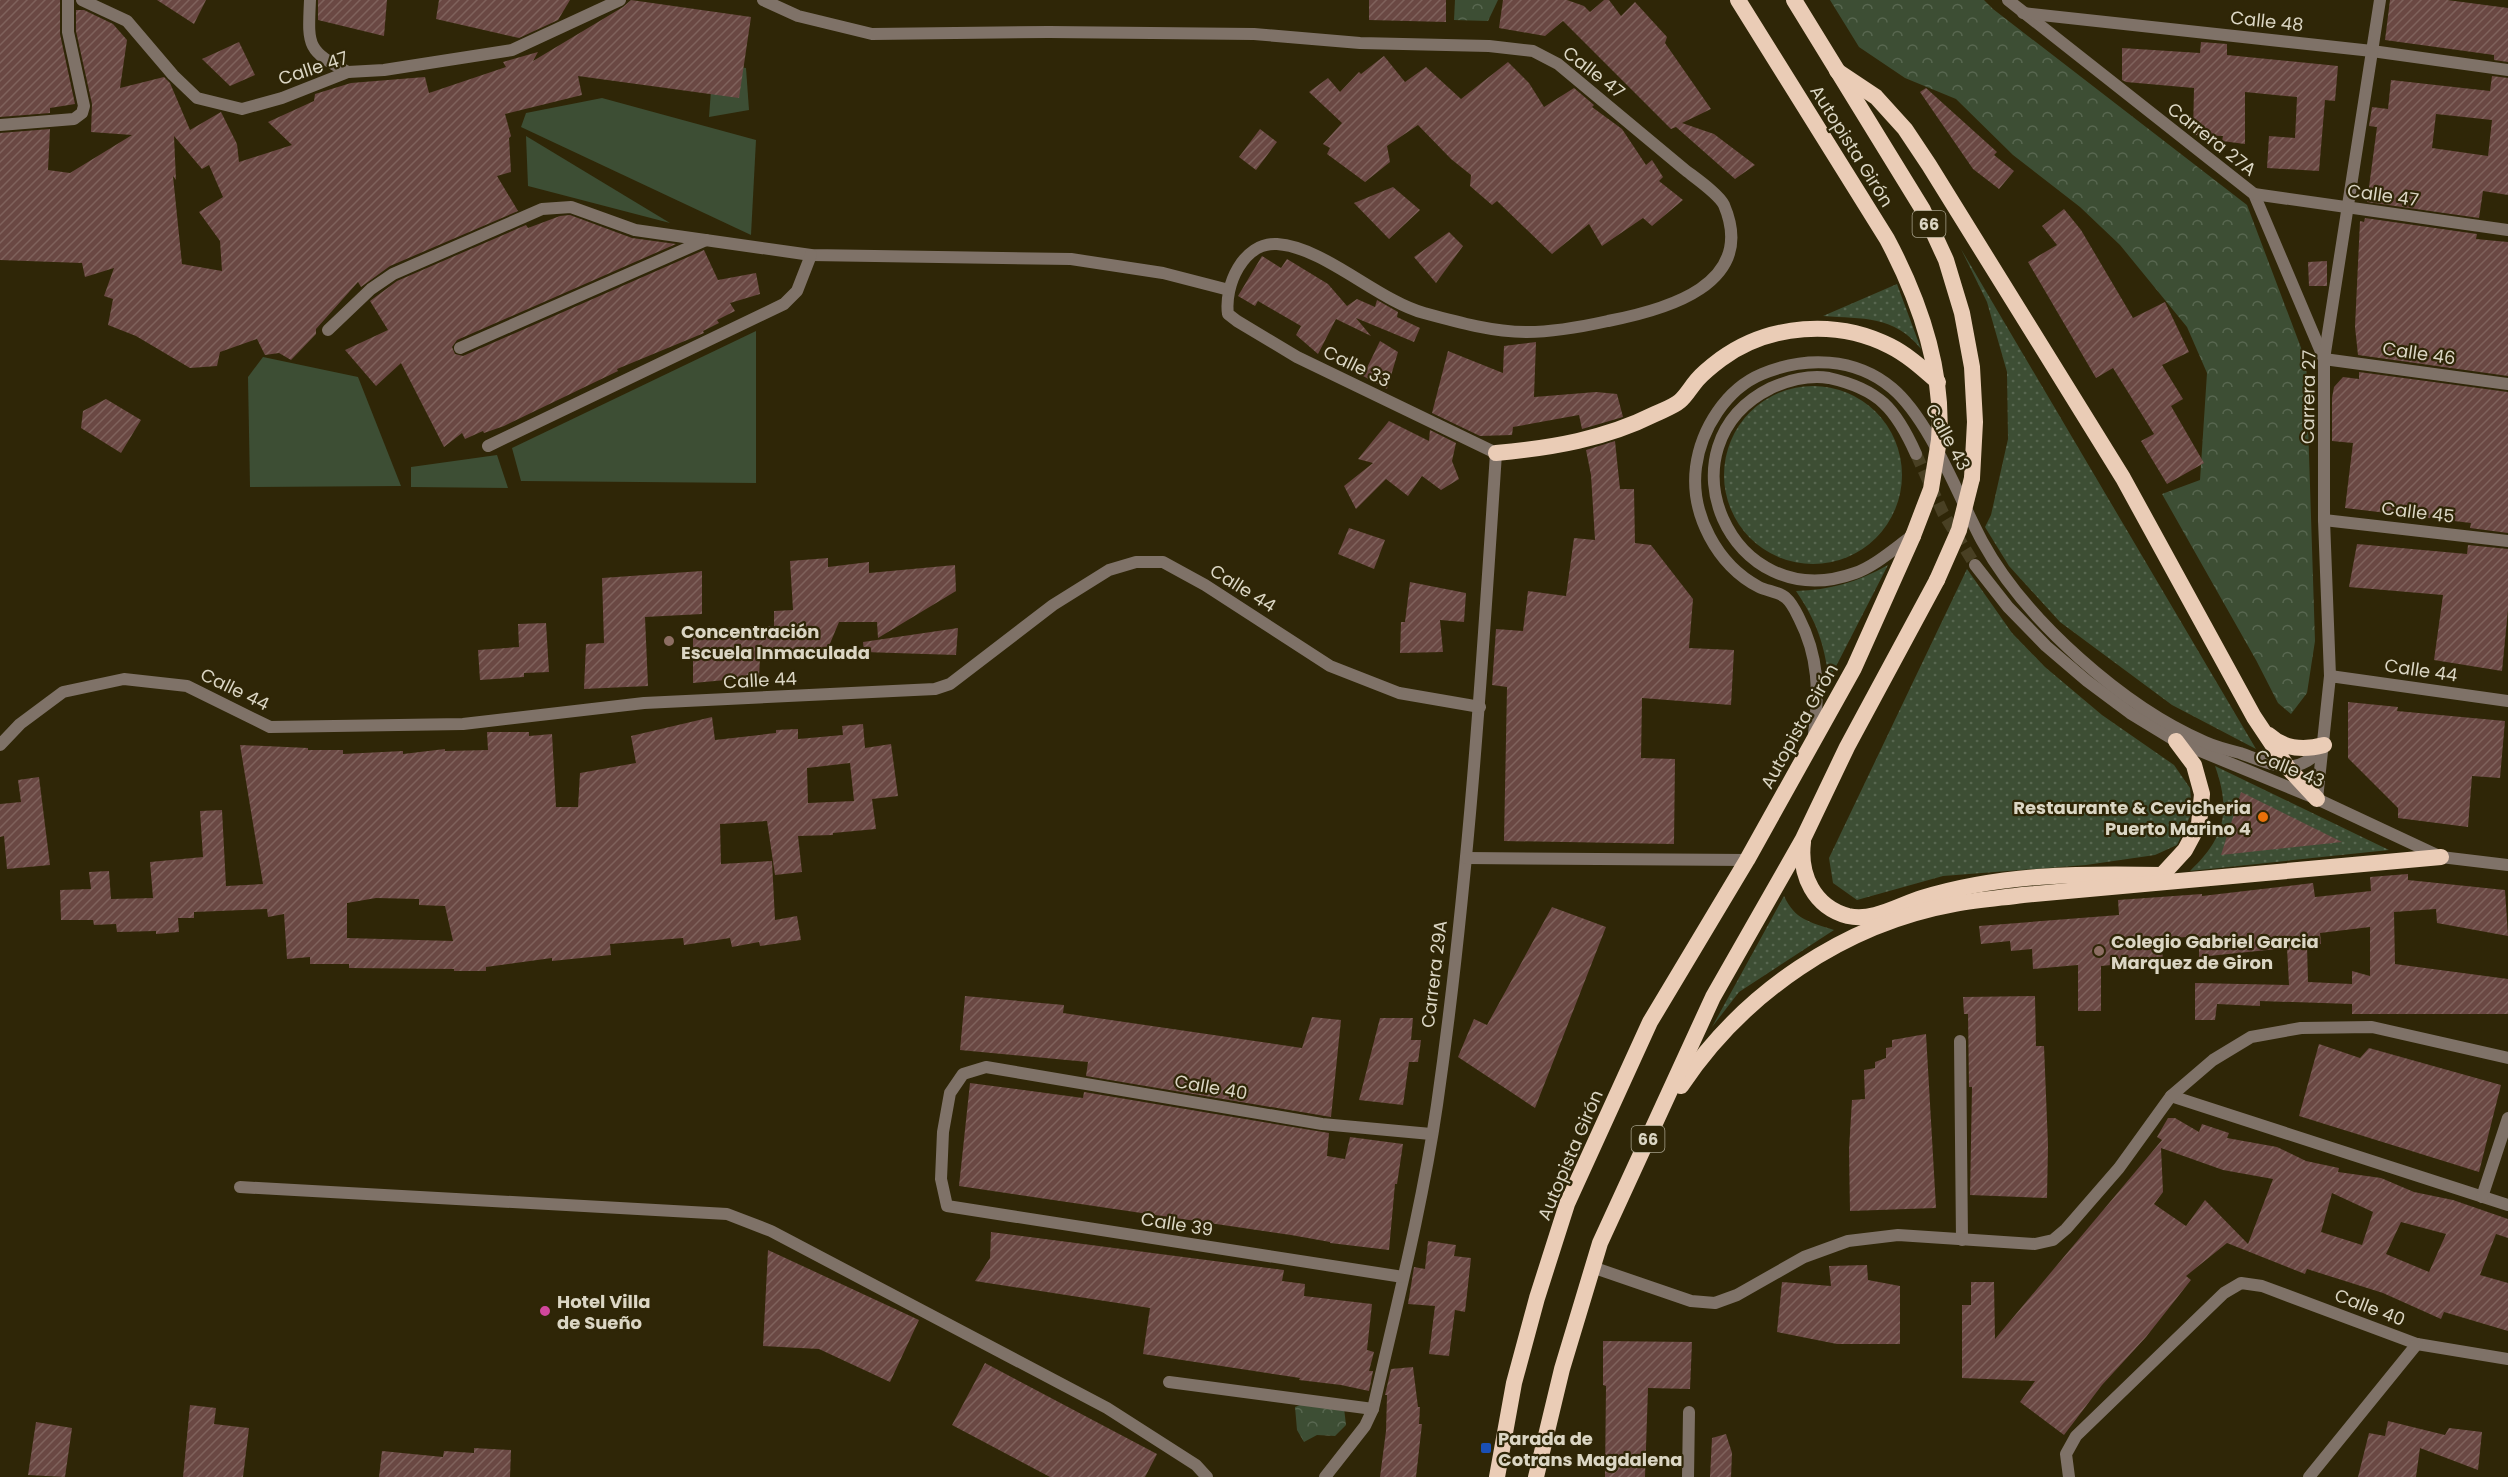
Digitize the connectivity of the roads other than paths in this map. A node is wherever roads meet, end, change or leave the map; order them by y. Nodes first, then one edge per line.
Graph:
1 (68, 0) edge
2 (82, 0) edge
3 (310, 0) edge
4 (620, 0) edge
5 (763, 0) edge
6 (1738, 0) edge
7 (1794, 0) edge
8 (2008, 0) edge
9 (2380, 0) edge
10 (2022, 13) junction
11 (2372, 51) junction
12 (2508, 69) edge
13 (1838, 71) junction
14 (348, 72) junction
15 (0, 125) edge
16 (2254, 194) junction
17 (2347, 208) junction
18 (2508, 230) edge
19 (707, 240) junction
20 (811, 255) junction
21 (1229, 290) junction
22 (328, 330) dead end
23 (460, 348) dead end
24 (2324, 359) junction
25 (1938, 382) junction
26 (2508, 384) edge
27 (488, 446) dead end
28 (1496, 453) junction
29 (1916, 454) tunnel mouth
30 (2324, 520) junction
31 (1913, 536) junction
32 (2508, 541) edge
33 (1975, 565) tunnel mouth
34 (2330, 676) junction
35 (2508, 701) edge
36 (1480, 707) junction
37 (2263, 730) junction
38 (1813, 741) junction
39 (2176, 741) junction
40 (0, 745) edge
41 (2324, 745) junction
42 (2288, 768) junction
43 (2318, 799) junction
44 (1803, 839) junction
45 (2441, 857) junction
46 (1466, 858) junction
47 (1747, 860) junction
48 (2508, 865) edge
49 (1960, 1041) dead end
50 (2508, 1058) edge
51 (2171, 1096) junction
52 (2508, 1118) edge
53 (1653, 1130) junction
54 (1431, 1134) junction
55 (240, 1187) dead end
56 (2482, 1197) junction
57 (2508, 1205) edge
58 (946, 1206) joint
59 (1962, 1240) junction
60 (1592, 1267) junction
61 (1403, 1277) junction
62 (2417, 1344) junction
63 (2508, 1359) edge
64 (1169, 1382) dead end
65 (1373, 1409) junction
66 (1689, 1412) dead end
67 (1207, 1477) edge
68 (1325, 1477) edge
69 (1497, 1477) edge
70 (1536, 1477) edge
71 (1688, 1477) edge
72 (2069, 1477) edge
73 (2309, 1477) edge

1 - 15 street
2 - 14 street, Calle 47
3 - 14 street
4 - 14 street, Calle 47
5 - 21 street, Calle 47
6 - 25 highway, Autopista Girón / 66
7 - 13 highway, Autopista Girón / 66
8 - 10 street, Carrera 27A
9 - 11 street, Carrera 27
10 - 11 street, Calle 48
10 - 16 street, Carrera 27A
11 - 12 street, Calle 48
11 - 17 street, Carrera 27
13 - 37 highway
13 - 44 highway, Autopista Girón / 66, bridge
16 - 17 street, Calle 47
16 - 24 street, Carrera 27A
17 - 18 street, Calle 47
17 - 24 street, Carrera 27
19 - 20 street
19 - 22 street
19 - 23 street
20 - 21 street
20 - 27 street
21 - 28 street, Calle 33
24 - 26 street, Calle 46
24 - 30 street, Carrera 27
25 - 28 highway
25 - 31 highway, Autopista Girón / 66, bridge
28 - 36 street, Carrera 29A
29 - 31 street, Calle 43
30 - 32 street, Calle 45
30 - 34 street, Carrera 27
31 - 38 highway, Autopista Girón / 66
33 - 39 street, Calle 43
34 - 35 street, Calle 44
34 - 41 street, Carrera 27
36 - 40 street, Calle 44
36 - 46 street, Carrera 29A
37 - 41 highway
37 - 42 highway
38 - 42 street, Calle 43
38 - 47 highway, Autopista Girón / 66
39 - 43 street, Calle 43
39 - 44 highway
41 - 42 street, Calle 43
41 - 43 street, Carrera 27
42 - 43 highway
43 - 45 street, Calle 43
44 - 53 highway, Autopista Girón / 66
45 - 48 street, Calle 43
45 - 53 highway
46 - 47 street
46 - 54 street, Carrera 29A
47 - 69 highway, Autopista Girón / 66
49 - 59 street
50 - 51 street
51 - 56 street
51 - 59 street
52 - 56 street
53 - 60 highway, Autopista Girón / 66
54 - 58 street, Calle 40
54 - 61 street, Carrera 29A
55 - 67 street
56 - 57 street
58 - 61 street, Calle 39
59 - 60 street
60 - 70 highway, Autopista Girón / 66
61 - 65 street, Carrera 29A
62 - 63 street, Calle 40
62 - 72 street, Calle 40
62 - 73 street
64 - 65 street
65 - 68 street, Carrera 29A
66 - 71 street

